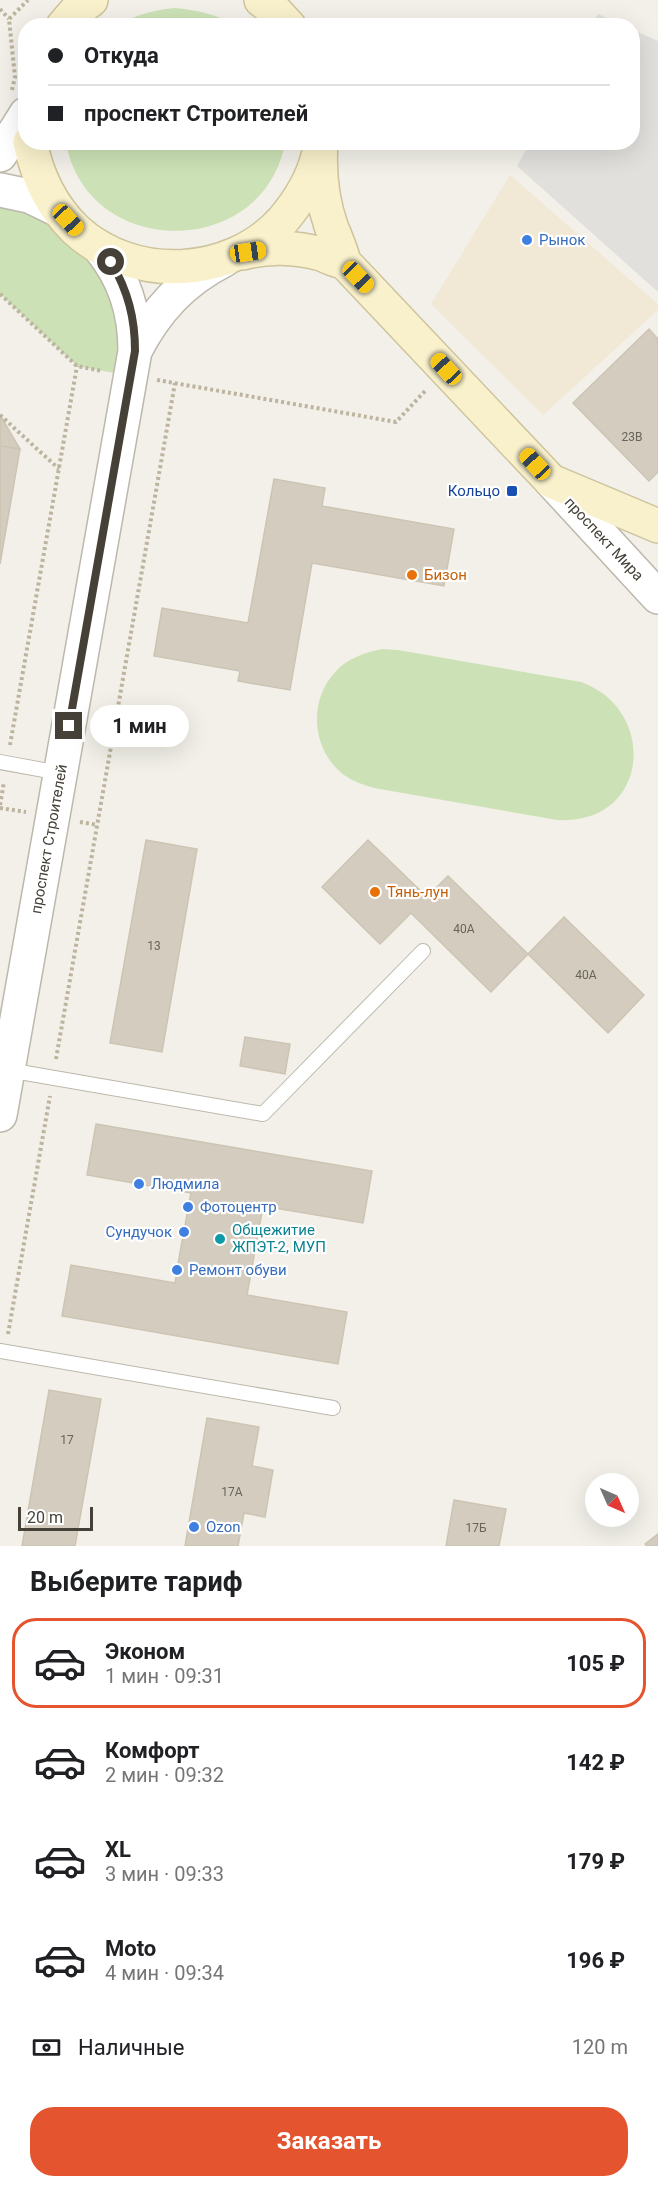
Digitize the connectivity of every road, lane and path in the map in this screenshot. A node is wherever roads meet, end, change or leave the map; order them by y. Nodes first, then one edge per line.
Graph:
1 (28, 0) edge
2 (60, 0) edge
3 (91, 0) edge
4 (261, 0) edge
5 (0, 9) edge
6 (61, 18) edge
7 (69, 18) edge
8 (282, 18) edge
9 (9, 19) junction
10 (18, 97) edge
11 (18, 107) edge
12 (32, 150) edge
13 (320, 150) edge
14 (321, 150) edge
15 (0, 155) edge
16 (0, 190) edge
17 (58, 210) junction
18 (99, 247) junction
19 (230, 257) junction
20 (344, 262) junction
21 (0, 294) edge
22 (135, 351) junction
23 (0, 414) edge
24 (396, 422) dead end
25 (59, 470) junction
26 (550, 481) junction
27 (658, 526) edge
28 (658, 597) edge
29 (4, 763) edge
30 (60, 773) junction
31 (0, 805) edge
32 (423, 951) dead end
33 (8, 1070) junction
34 (53, 1078) junction
35 (0, 1112) edge
36 (2, 1351) edge
37 (333, 1408) dead end

1 - 9 path
2 - 6 street
3 - 7 main road
4 - 8 main road
5 - 9 path
9 - 10 path
11 - 15 street
12 - 17 main road
13 - 19 main road
14 - 20 main road
16 - 17 street
17 - 18 main road
18 - 19 main road
18 - 22 street
19 - 20 main road
19 - 22 street
20 - 26 main road
21 - 25 path
22 - 30 street, проспект Строителей
23 - 25 path
24 - 34 path
25 - 29 path
26 - 27 main road
26 - 28 street, проспект Мира
29 - 30 lane
29 - 31 path
30 - 33 street, проспект Строителей
32 - 34 lane
33 - 34 lane
33 - 35 street, проспект Строителей
34 - 36 path
36 - 37 lane

